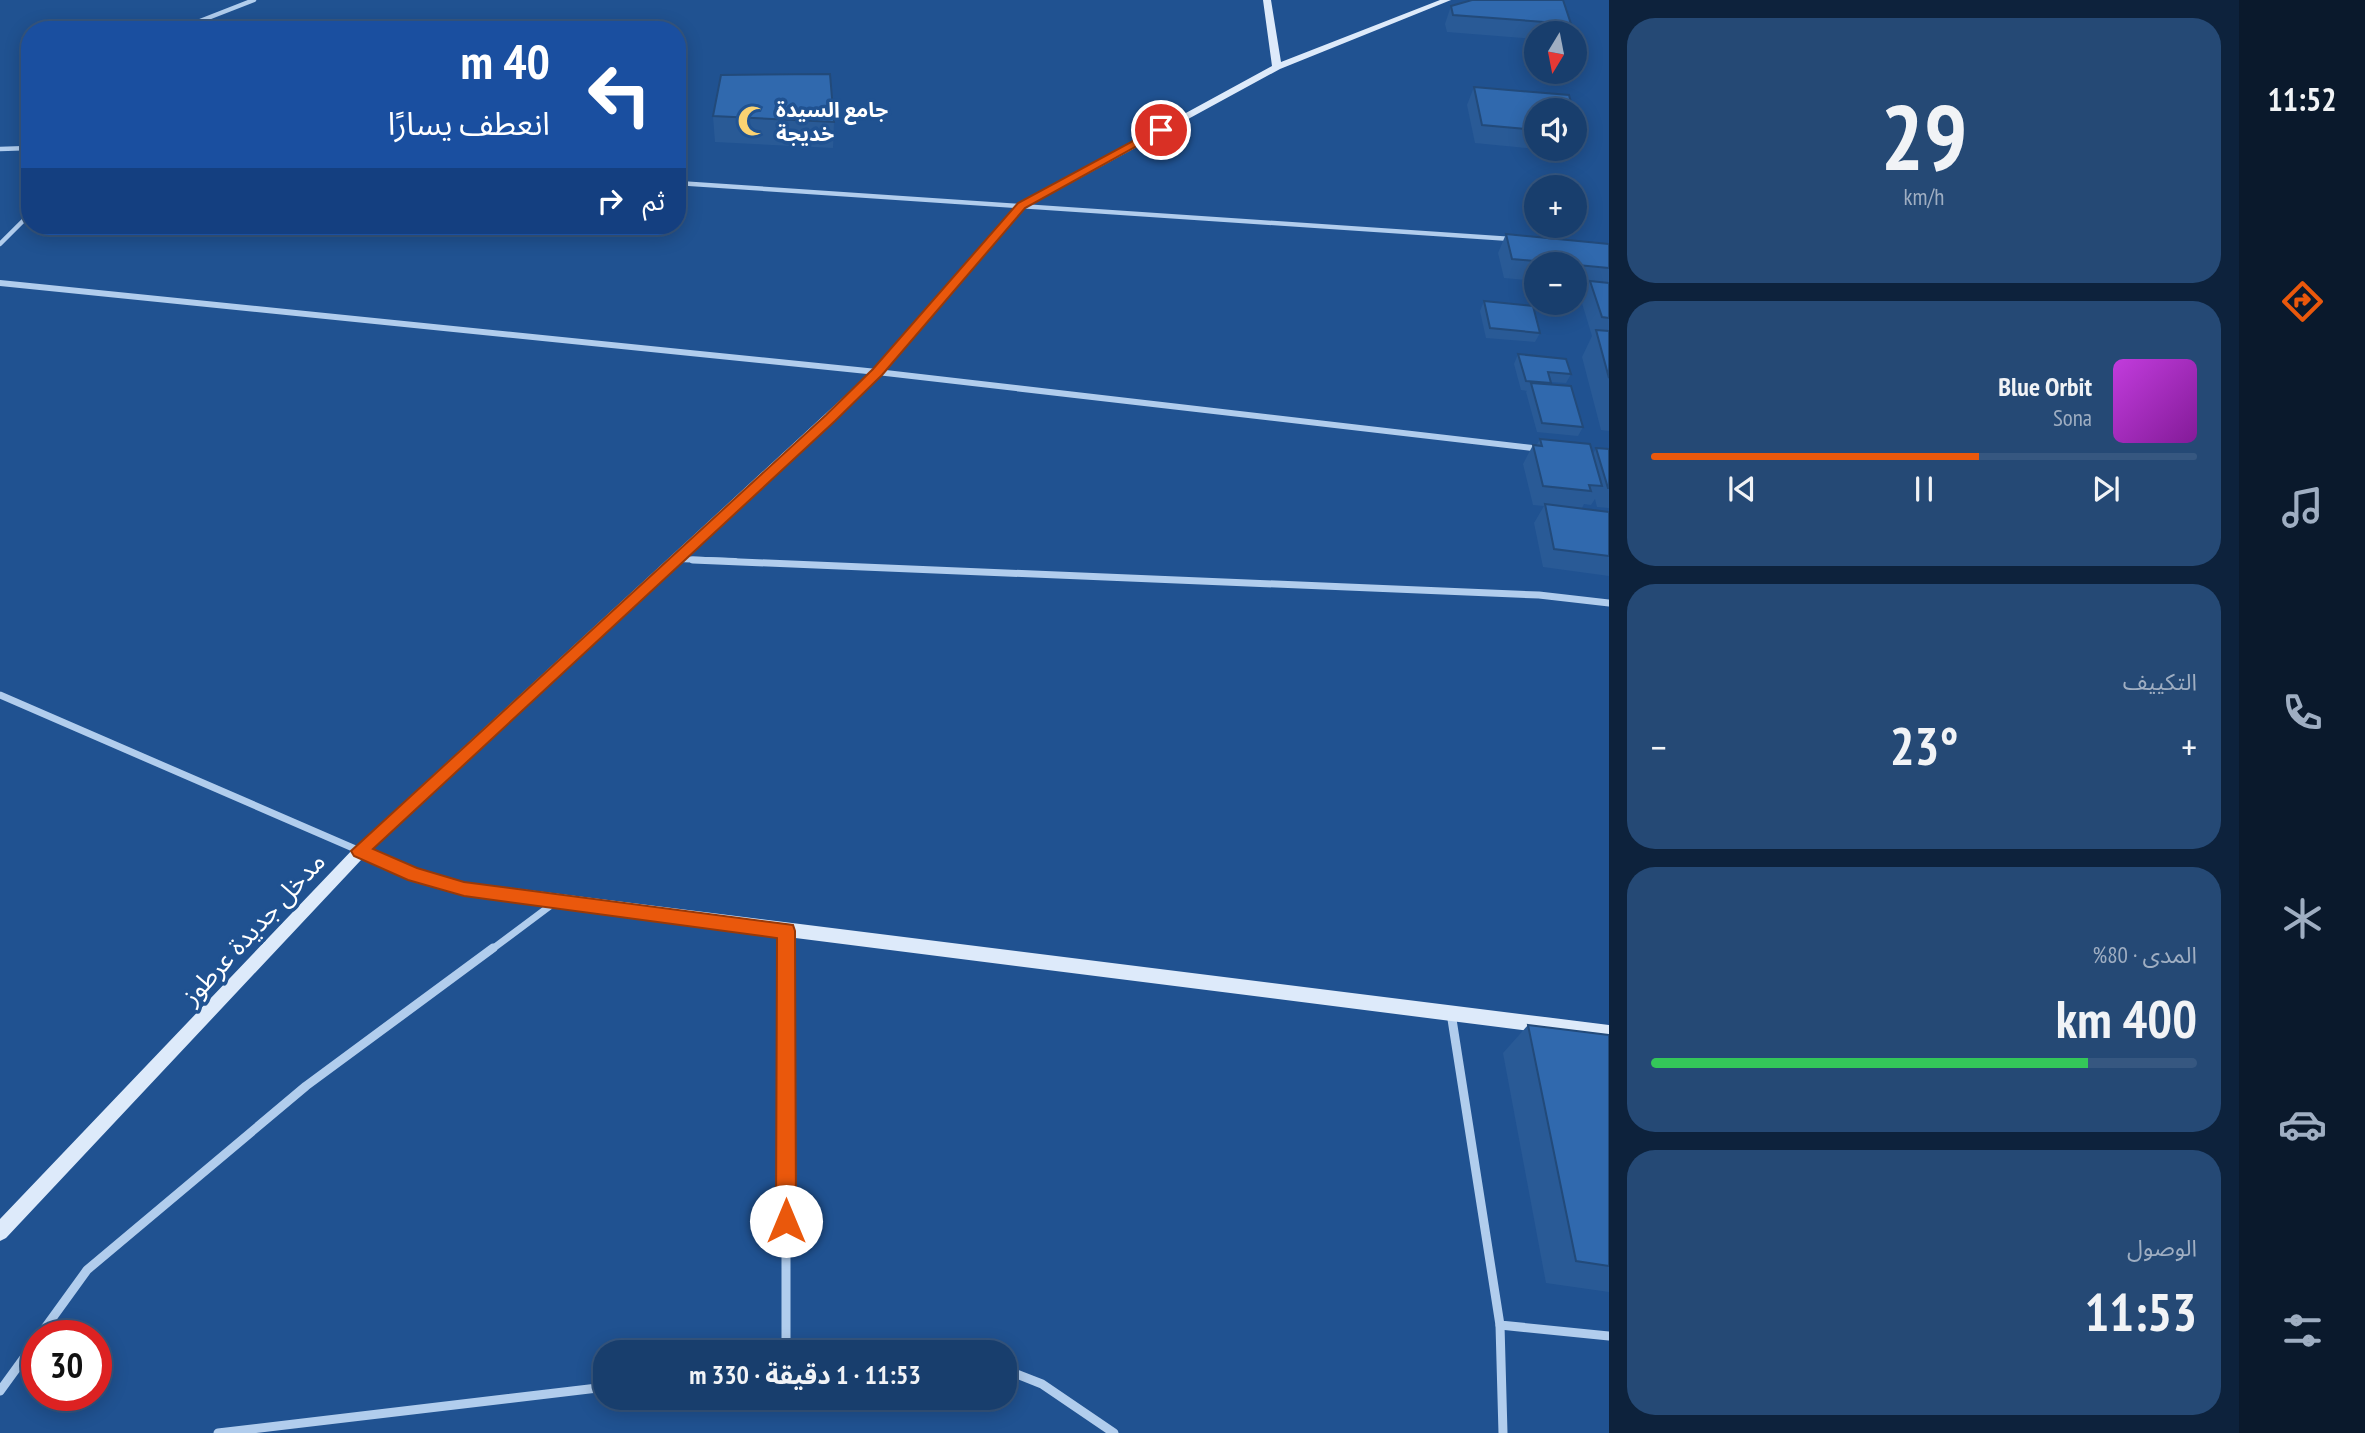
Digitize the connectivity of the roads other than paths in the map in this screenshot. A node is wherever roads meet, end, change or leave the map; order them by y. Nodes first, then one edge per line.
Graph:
1 (254, 0) edge
2 (1267, 0) edge
3 (1447, 0) edge
4 (200, 21) edge
5 (1277, 67) junction
6 (21, 148) edge
7 (0, 149) edge
8 (686, 184) edge
9 (1021, 206) junction
10 (21, 223) edge
11 (1513, 239) edge
12 (0, 244) edge
13 (0, 283) edge
14 (877, 372) junction
15 (1554, 451) edge
16 (677, 559) junction
17 (1609, 603) edge
18 (0, 695) edge
19 (360, 851) junction
20 (554, 902) junction
21 (786, 931) junction
22 (1451, 1013) junction
23 (1609, 1033) edge
24 (0, 1232) edge
25 (51, 1320) edge
26 (1500, 1325) junction
27 (1609, 1336) edge
28 (786, 1340) edge
29 (21, 1362) edge
30 (1017, 1374) edge
31 (593, 1389) edge
32 (0, 1391) edge
33 (218, 1433) edge
34 (1114, 1433) edge
35 (1503, 1433) edge

1 - 4 street
2 - 5 street
3 - 5 street, مدخل جديدة عرطوز
5 - 9 street, مدخل جديدة عرطوز
6 - 7 street
8 - 9 street
9 - 11 street
9 - 14 street, مدخل جديدة عرطوز
10 - 12 street
13 - 14 street
14 - 15 street
14 - 16 street, مدخل جديدة عرطوز
16 - 17 street
16 - 19 street, مدخل جديدة عرطوز
18 - 19 street
19 - 20 street
19 - 24 street, مدخل جديدة عرطوز
20 - 21 street
20 - 25 street
21 - 22 street
21 - 28 street
22 - 23 street
22 - 26 street
26 - 27 street
26 - 35 street
29 - 32 street
30 - 34 street
31 - 33 street

